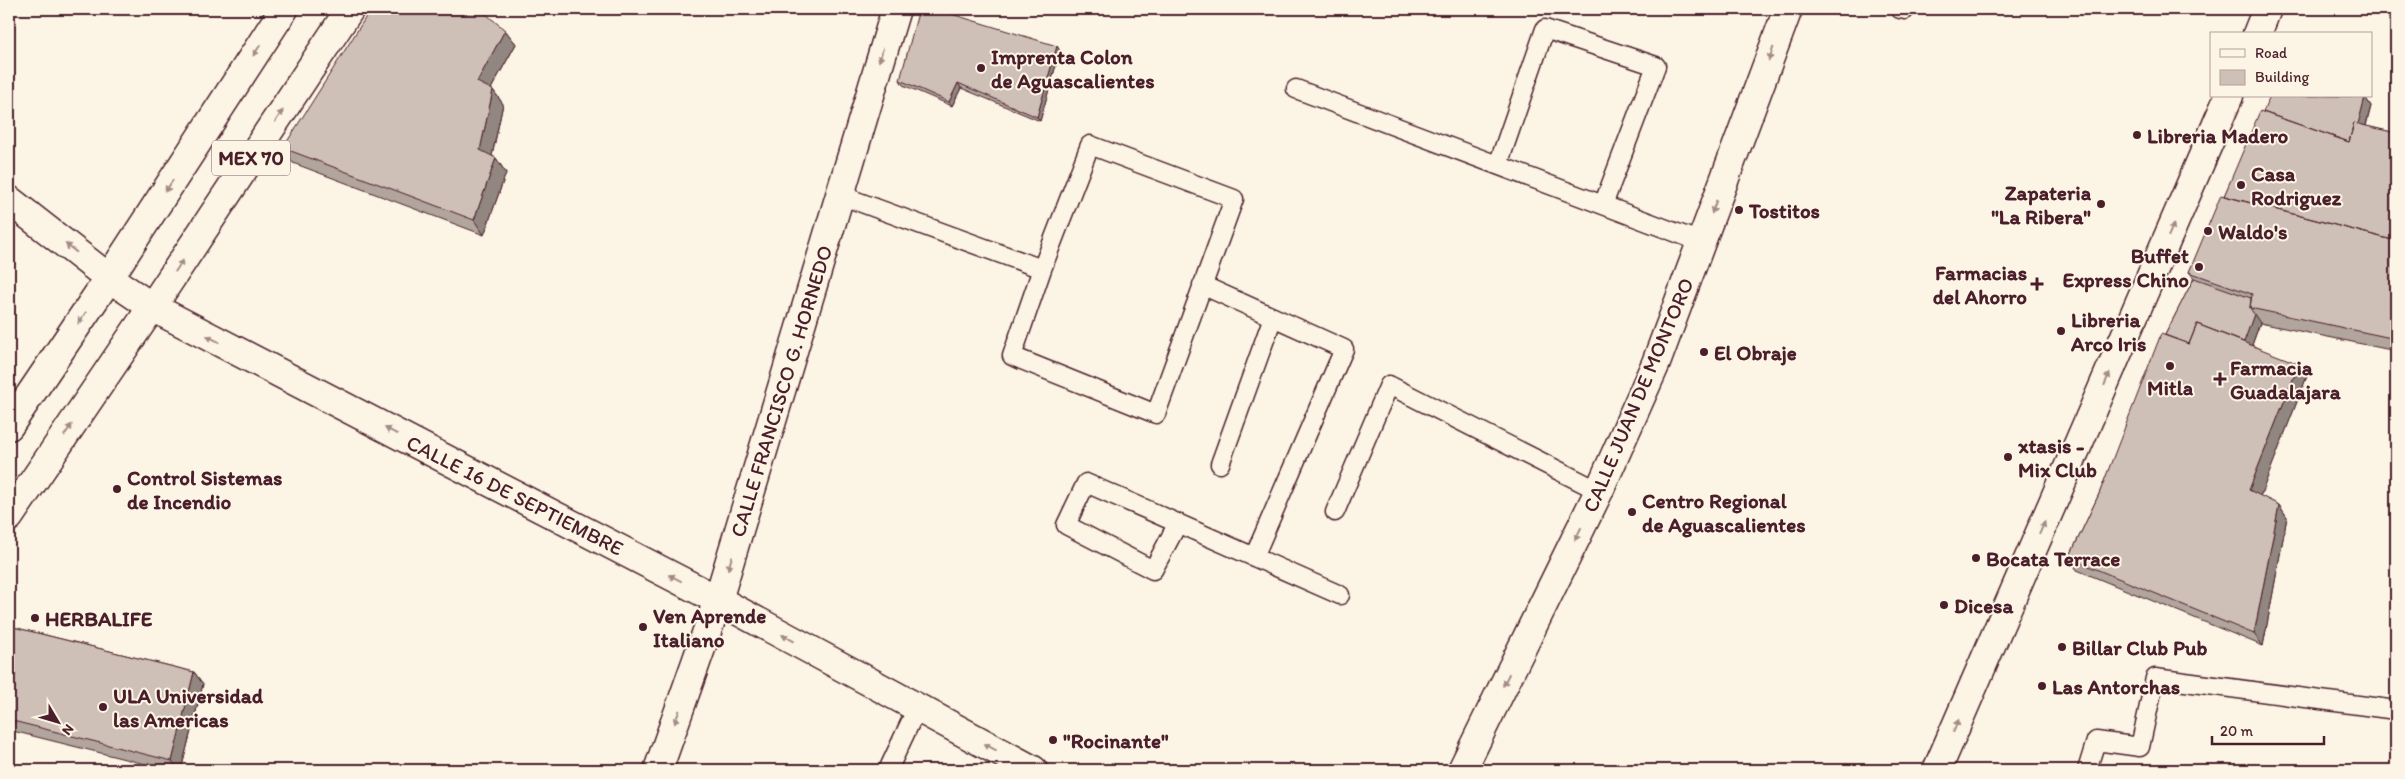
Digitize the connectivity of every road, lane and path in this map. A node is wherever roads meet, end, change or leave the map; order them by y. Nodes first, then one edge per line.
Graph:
1 (284, 9) edge
2 (350, 9) edge
3 (896, 9) edge
4 (1788, 9) edge
5 (2267, 9) edge
6 (2257, 32) edge
7 (1296, 90) dead end
8 (2228, 98) edge
9 (1498, 165) junction
10 (840, 195) junction
11 (9, 200) edge
12 (1603, 205) junction
13 (1701, 242) junction
14 (1042, 269) junction
15 (109, 278) junction
16 (1202, 285) junction
17 (152, 307) junction
18 (1273, 318) junction
19 (9, 426) edge
20 (1220, 464) dead end
21 (1599, 491) junction
22 (1335, 512) dead end
23 (9, 517) edge
24 (1178, 523) junction
25 (1254, 557) junction
26 (1340, 596) dead end
27 (718, 600) junction
28 (918, 708) junction
29 (2396, 710) edge
30 (658, 770) edge
31 (888, 770) edge
32 (1033, 770) edge
33 (1462, 770) edge
34 (1937, 770) edge
35 (2088, 770) edge

1 -> 15 street, MEX 70
17 -> 2 street, MEX 70
3 -> 10 street, CALLE FRANCISCO G. HORNEDO
4 -> 13 street, CALLE JUAN DE MONTORO
5 - 6 street
7 - 9 lane
34 -> 8 street
9 - 12 lane
9 - 12 lane
10 - 14 lane
10 -> 27 street, CALLE FRANCISCO G. HORNEDO
15 -> 11 street, CALLE 16 DE SEPTIEMBRE
12 - 13 lane
13 - 21 street, CALLE JUAN DE MONTORO
14 - 16 lane
14 - 16 lane
15 - 17 street, CALLE 16 DE SEPTIEMBRE
15 -> 19 street, MEX 70
16 - 18 lane
23 -> 17 street, MEX 70
27 -> 17 street, CALLE 16 DE SEPTIEMBRE
18 - 20 lane
18 - 25 lane
21 - 22 lane
21 -> 33 street, CALLE JUAN DE MONTORO
24 - 24 lane
24 - 25 lane
25 - 26 lane
28 -> 27 street, CALLE 16 DE SEPTIEMBRE
27 -> 30 street, CALLE FRANCISCO G. HORNEDO
28 - 31 lane
32 -> 28 street, CALLE 16 DE SEPTIEMBRE
29 - 35 lane

